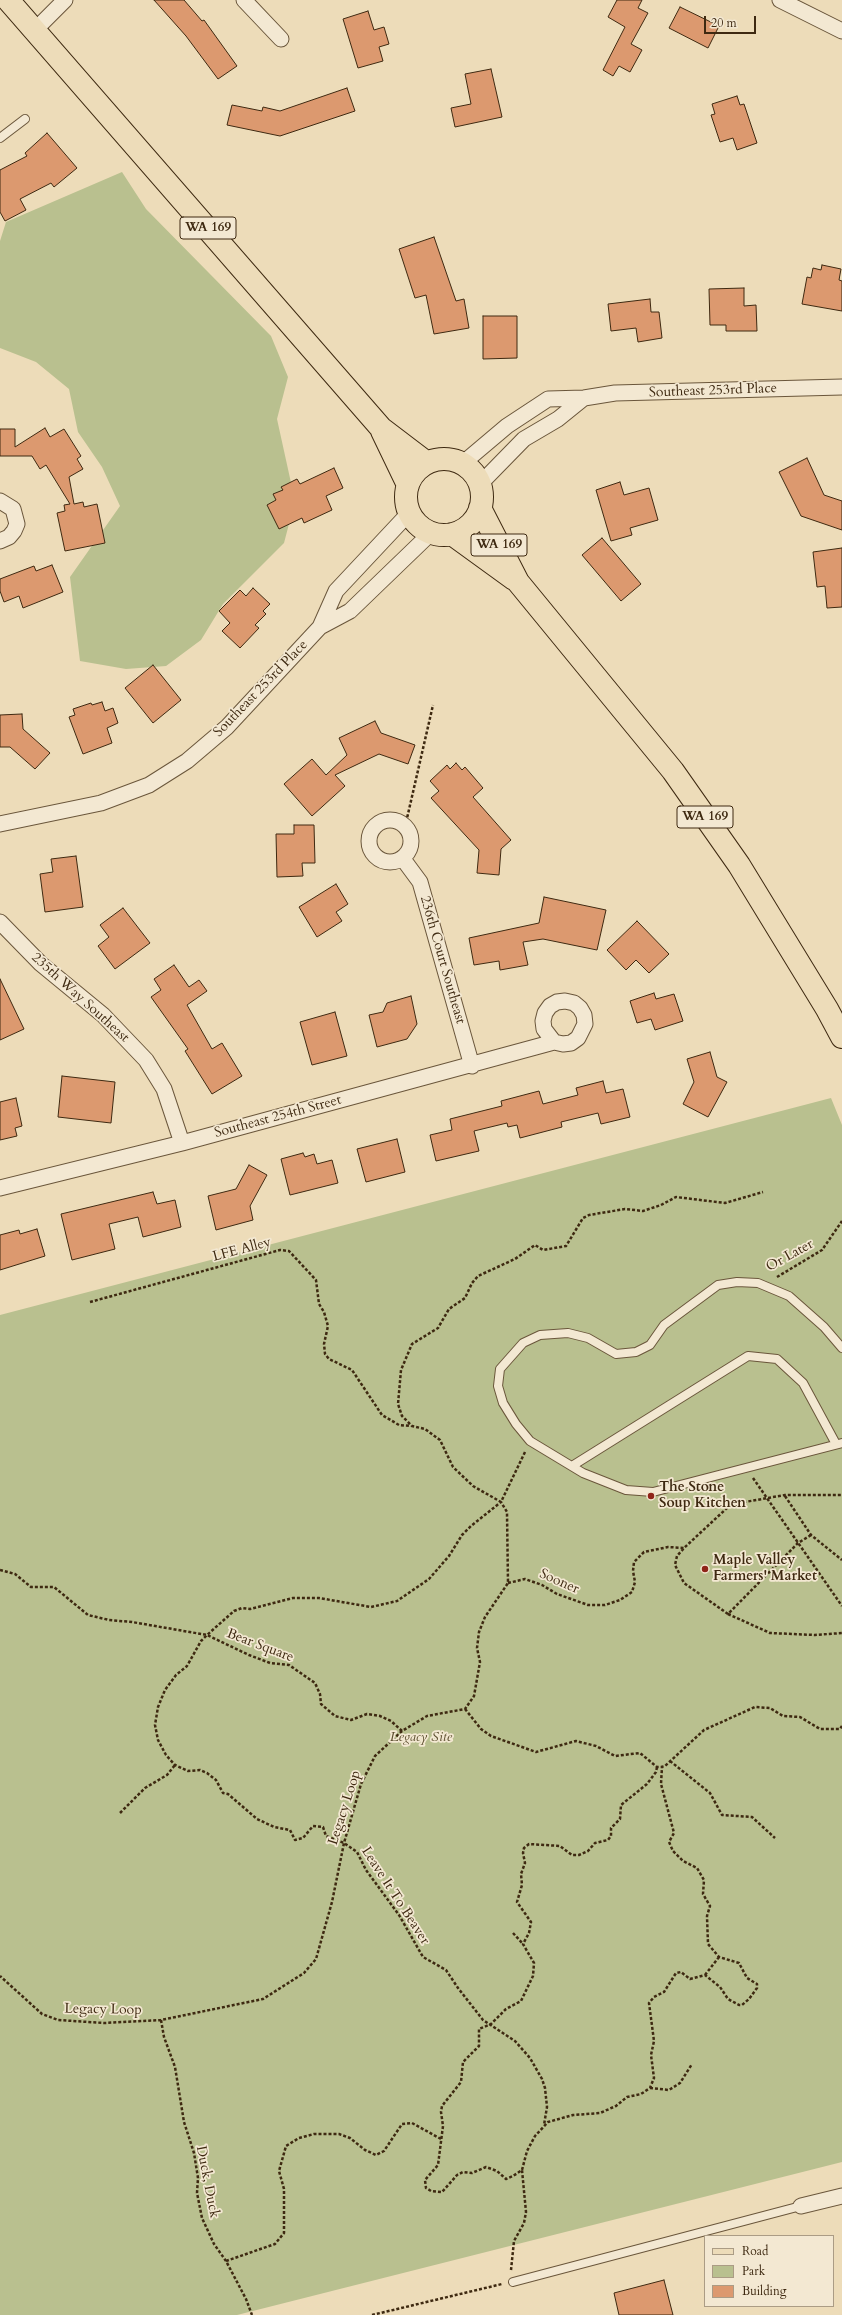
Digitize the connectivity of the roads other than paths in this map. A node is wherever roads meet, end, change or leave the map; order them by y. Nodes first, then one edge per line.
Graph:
1 (8, 0) edge
2 (64, 0) edge
3 (244, 0) edge
4 (780, 0) edge
5 (36, 29) junction
6 (842, 31) edge
7 (281, 39) dead end
8 (25, 119) dead end
9 (0, 138) edge
10 (842, 387) edge
11 (584, 398) junction
12 (381, 428) junction
13 (427, 463) junction
14 (462, 464) junction
15 (480, 484) junction
16 (408, 485) junction
17 (0, 501) edge
18 (480, 508) junction
19 (410, 512) junction
20 (442, 533) junction
21 (0, 541) edge
22 (518, 582) junction
23 (320, 627) junction
24 (0, 824) edge
25 (403, 859) junction
26 (0, 922) edge
27 (842, 1037) edge
28 (554, 1042) dead end
29 (472, 1066) junction
30 (182, 1143) junction
31 (0, 1188) edge
32 (842, 1348) edge
33 (839, 1443) edge
34 (572, 1466) junction
35 (842, 2196) edge
36 (801, 2206) joint
37 (513, 2282) road end

1 - 5 main road, WA 169
2 - 5 street
3 - 7 street
4 - 6 street
5 - 12 main road, WA 169
8 - 9 lane
10 - 11 street, Southeast 253rd Place
11 - 14 street, Southeast 253rd Place
11 - 15 street, Southeast 253rd Place
12 - 13 main road, WA 169
12 - 16 main road, WA 169
13 - 14 main road
13 - 16 main road
14 - 15 main road
15 - 18 main road, WA 169
16 - 19 main road, WA 169
17 - 21 street
18 - 20 main road, WA 169
18 - 22 main road, WA 169
19 - 20 main road, WA 169
19 - 23 street, Southeast 253rd Place
20 - 22 main road, WA 169
20 - 23 street, Southeast 253rd Place
22 - 27 main road, WA 169
23 - 24 street, Southeast 253rd Place
25 - 25 street
25 - 29 street, 236th Court Southeast
26 - 30 street, 235th Way Southeast
28 - 29 street, Southeast 254th Street
29 - 30 street, Southeast 254th Street
30 - 31 street, Southeast 254th Street
32 - 34 lane
33 - 34 lane
33 - 34 lane
35 - 36 street
36 - 37 lane

